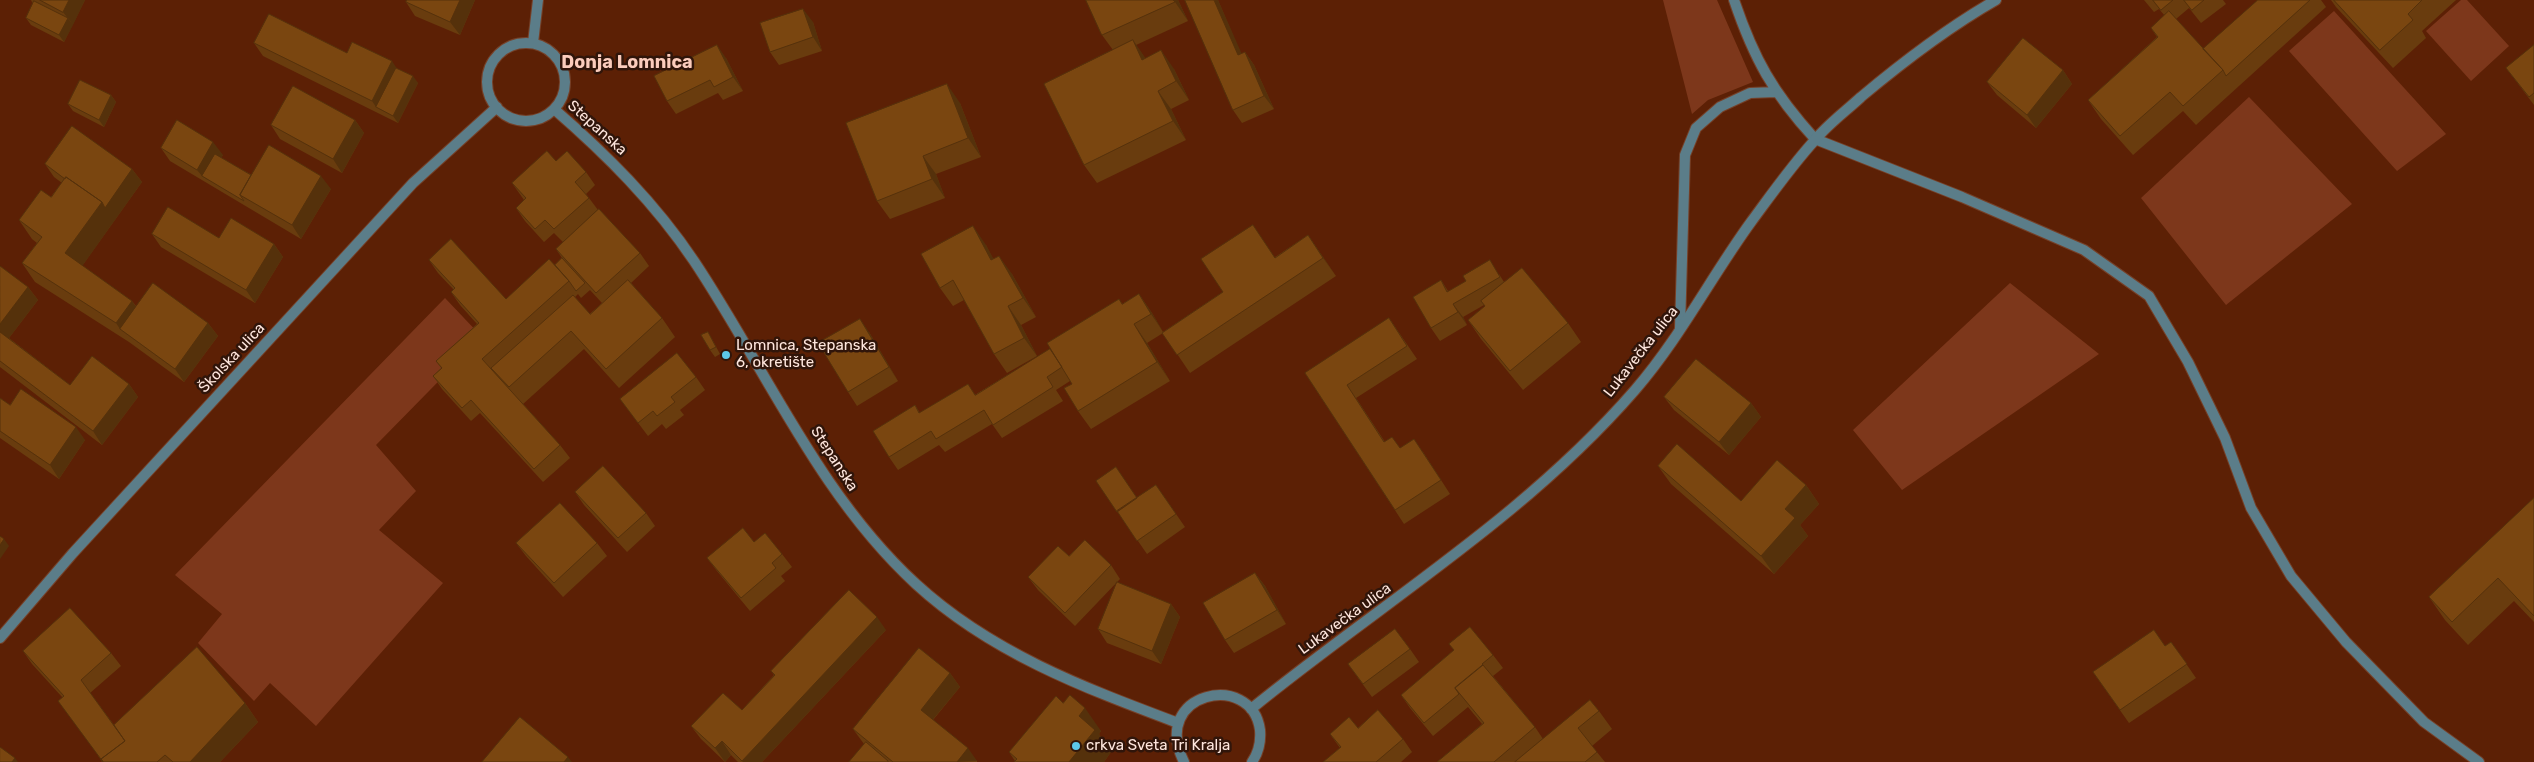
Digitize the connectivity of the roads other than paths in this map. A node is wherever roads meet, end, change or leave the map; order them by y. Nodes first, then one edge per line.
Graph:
1 (538, 0) edge
2 (1734, 0) edge
3 (1996, 0) edge
4 (533, 43) junction
5 (1776, 92) junction
6 (497, 107) junction
7 (554, 109) junction
8 (1815, 139) junction
9 (1680, 328) junction
10 (0, 638) edge
11 (1251, 709) junction
12 (1178, 723) junction
13 (1184, 762) edge
14 (1252, 762) edge
15 (2479, 762) edge

1 - 4 street
2 - 5 street
3 - 8 street, Lukavečka ulica
4 - 6 street
4 - 7 street
5 - 8 street
5 - 9 street
6 - 7 street
6 - 10 street, Školska ulica
7 - 12 street, Stepanska
8 - 9 street, Lukavečka ulica
8 - 15 street
9 - 11 street, Lukavečka ulica
11 - 12 street
11 - 14 street
12 - 13 street

